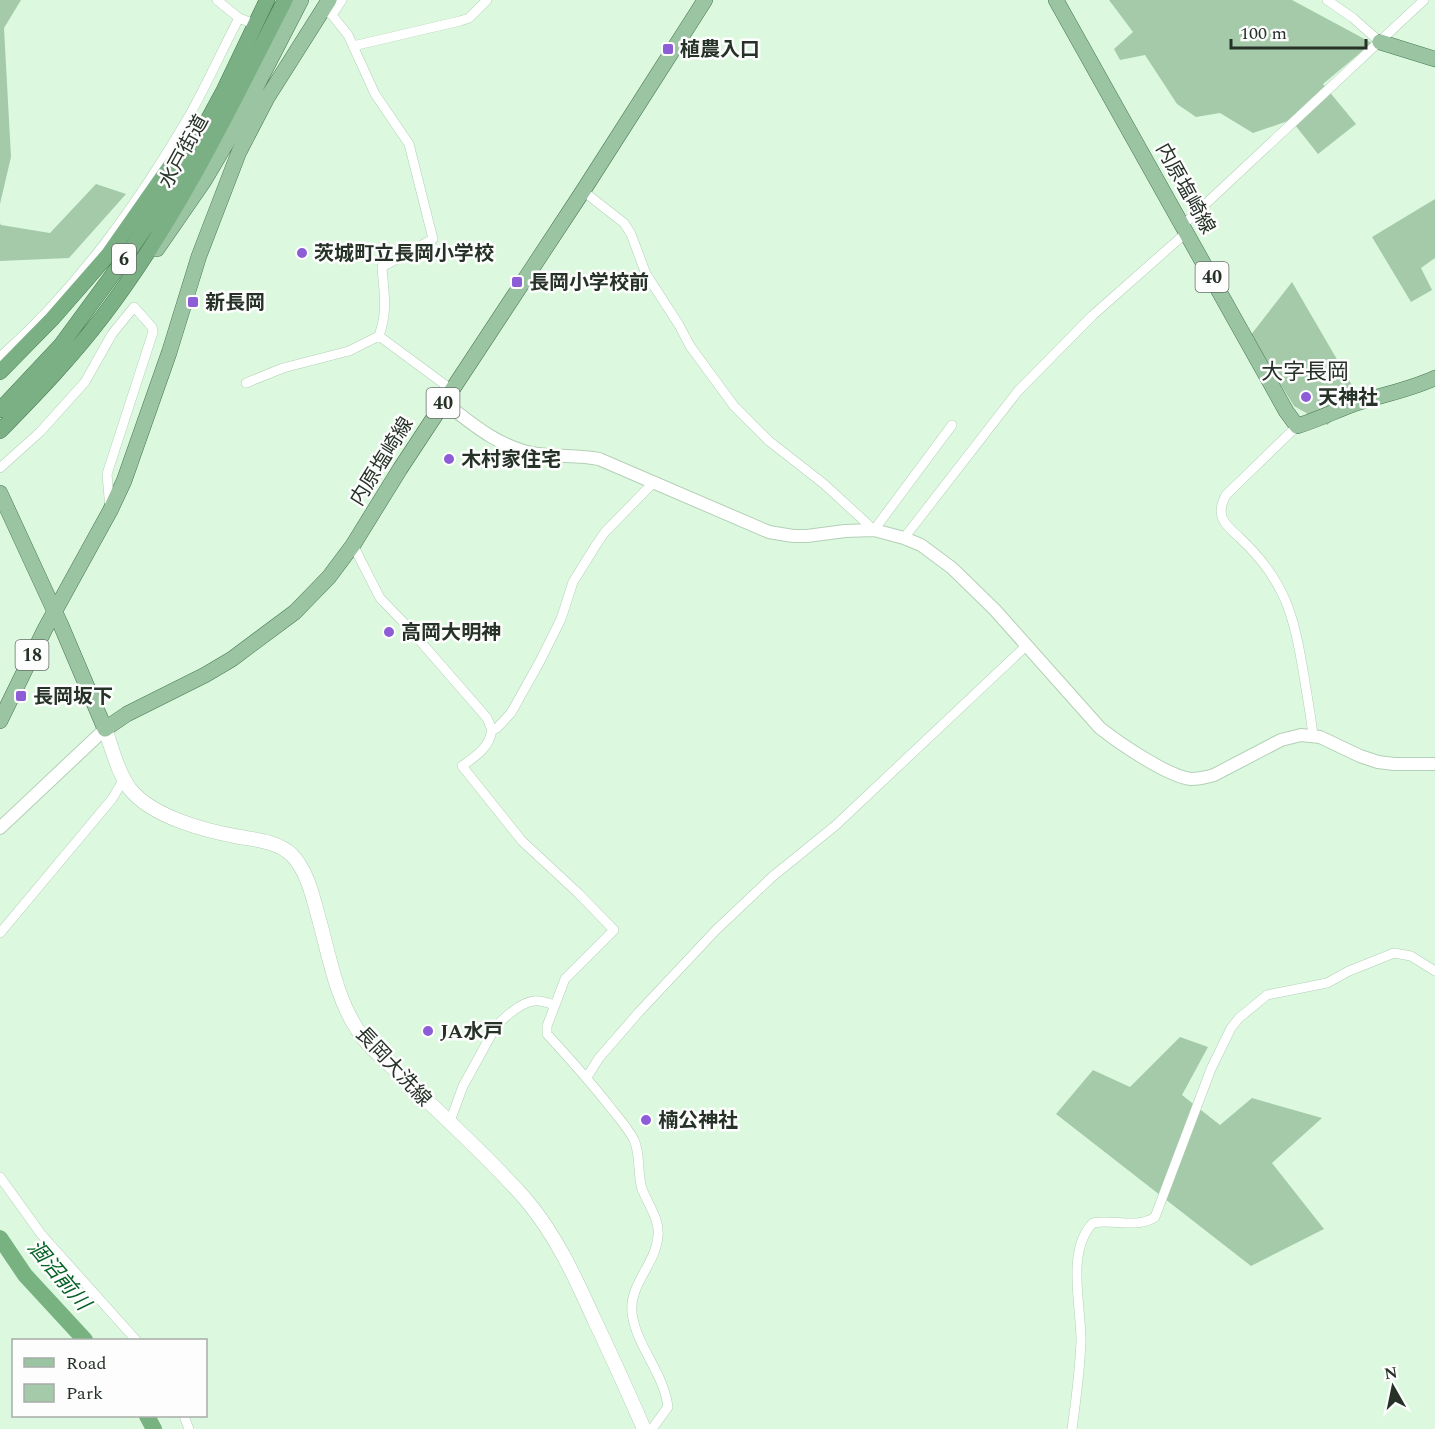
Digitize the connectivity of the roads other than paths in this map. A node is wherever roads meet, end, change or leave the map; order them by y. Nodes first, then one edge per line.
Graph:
1 (217, 0) edge
2 (267, 0) edge
3 (285, 0) edge
4 (301, 0) edge
5 (309, 0) edge
6 (342, 0) edge
7 (487, 0) edge
8 (705, 0) edge
9 (1056, 0) edge
10 (1328, 0) edge
11 (1424, 0) edge
12 (328, 8) edge
13 (239, 18) junction
14 (254, 24) junction
15 (1380, 42) junction
16 (353, 46) junction
17 (1435, 59) edge
18 (224, 90) junction
19 (267, 98) junction
20 (584, 191) junction
21 (1185, 229) junction
22 (104, 315) junction
23 (379, 336) junction
24 (0, 357) edge
25 (0, 372) edge
26 (1435, 378) edge
27 (246, 383) dead end
28 (448, 396) junction
29 (0, 410) edge
30 (952, 425) dead end
31 (1297, 426) junction
32 (0, 431) edge
33 (0, 468) edge
34 (654, 482) junction
35 (0, 493) edge
36 (110, 511) junction
37 (874, 530) junction
38 (904, 538) junction
39 (353, 545) junction
40 (55, 612) junction
41 (1027, 645) junction
42 (0, 721) edge
43 (105, 729) junction
44 (492, 730) junction
45 (1313, 736) junction
46 (1435, 764) edge
47 (124, 779) junction
48 (0, 828) edge
49 (0, 933) edge
50 (1435, 971) edge
51 (554, 1005) junction
52 (586, 1077) junction
53 (449, 1124) junction
54 (0, 1177) edge
55 (134, 1339) edge
56 (644, 1429) edge
57 (652, 1429) edge
58 (1072, 1429) edge

1 - 13 street
2 - 14 highway, 6
3 - 22 highway, 水戸街道 / 6
4 - 22 main road
5 - 19 main road
6 - 12 street
7 - 16 street
8 - 20 main road, 内原塩崎線 / 40
9 - 21 main road, 内原塩崎線 / 40
10 - 15 street
11 - 15 street
12 - 16 street
12 - 19 main road
13 - 14 street
13 - 24 street
14 - 18 highway, 6
15 - 17 main road
15 - 21 street
16 - 23 street
18 - 25 highway
18 - 29 highway, 6
19 - 36 main road
20 - 28 main road, 内原塩崎線 / 40
20 - 37 street
21 - 31 main road, 内原塩崎線 / 40
21 - 38 street
22 - 32 highway, 6
23 - 27 street
23 - 28 street
26 - 31 main road
28 - 34 street
28 - 39 main road, 内原塩崎線 / 40
30 - 37 street
31 - 45 street
33 - 36 street
34 - 37 street
34 - 44 street
35 - 40 main road
36 - 40 main road
37 - 38 street
38 - 41 street
39 - 43 main road, 内原塩崎線 / 40
39 - 44 street
40 - 42 main road, 18
40 - 43 main road
41 - 45 street
41 - 52 street
43 - 47 main road, 長岡大洗線
43 - 48 street
44 - 51 street
45 - 46 street
47 - 49 street
47 - 53 main road, 長岡大洗線
50 - 58 street
51 - 52 street
51 - 53 street
52 - 57 street
53 - 56 main road, 長岡大洗線
54 - 55 street

